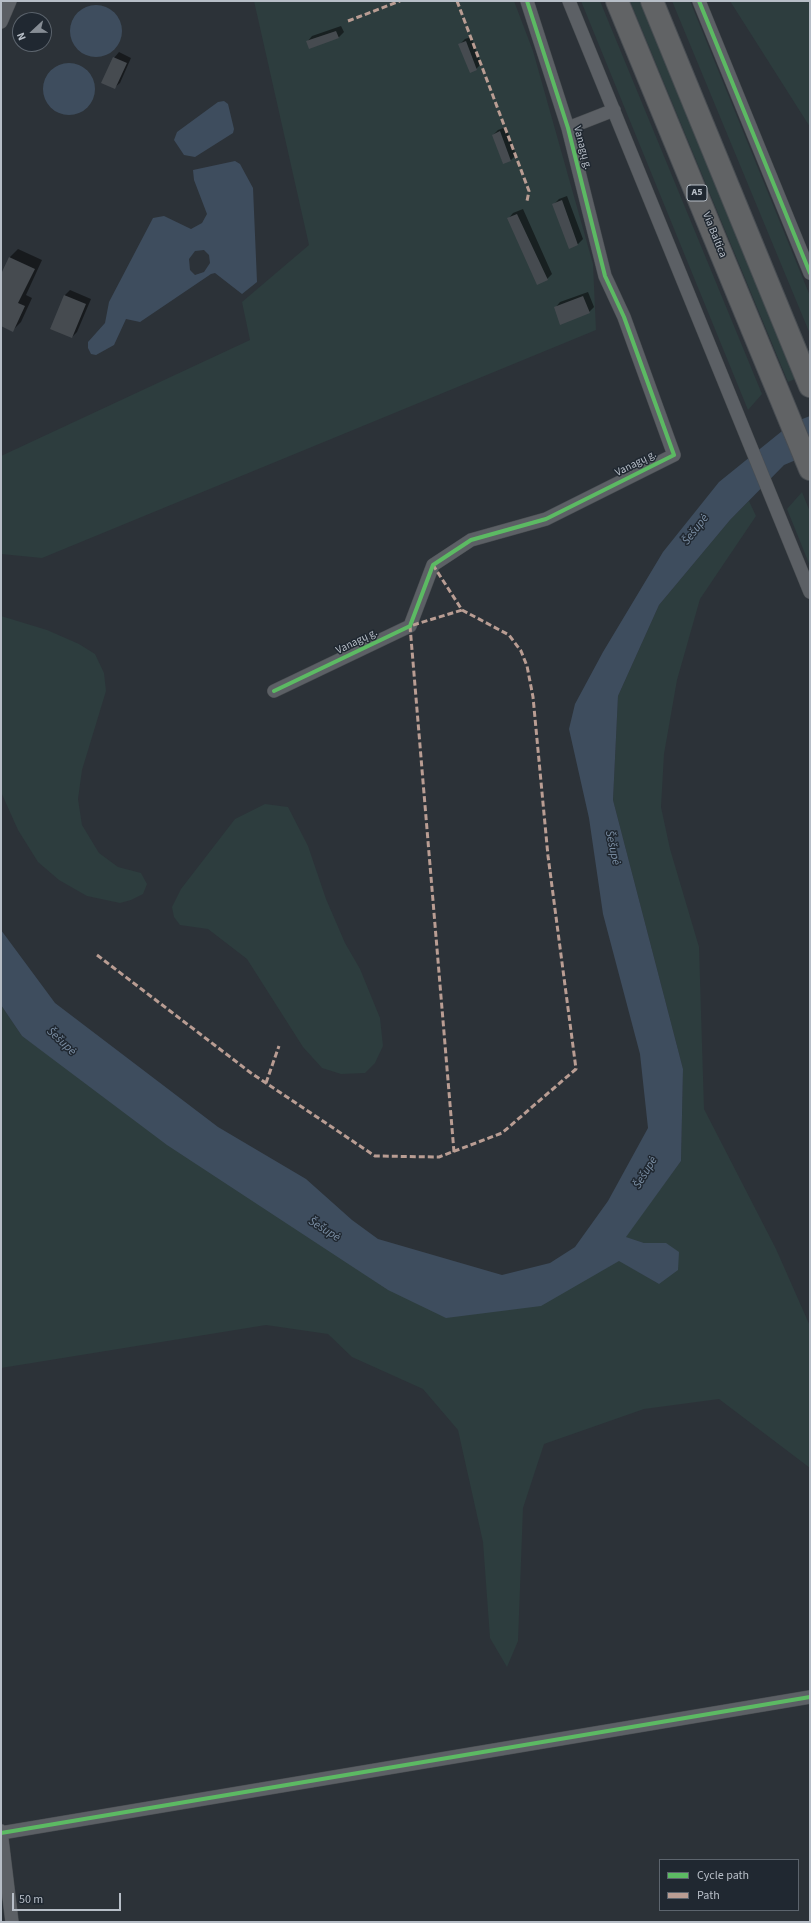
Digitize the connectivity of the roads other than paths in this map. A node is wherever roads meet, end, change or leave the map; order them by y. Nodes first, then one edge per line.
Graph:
1 (10, 1) edge
2 (527, 1) edge
3 (569, 1) edge
4 (618, 1) edge
5 (652, 1) edge
6 (699, 1) edge
7 (1, 22) edge
8 (614, 110) junction
9 (568, 128) junction
10 (810, 273) edge
11 (807, 379) edge
12 (810, 469) edge
13 (810, 592) edge
14 (274, 691) dead end
15 (810, 1697) edge
16 (1, 1832) edge
17 (12, 1922) edge

1 - 7 street
2 - 9 street, Vanagų g.
3 - 8 street
4 - 12 highway, Via Baltica / A5
5 - 11 highway
6 - 10 street
8 - 9 street
8 - 13 street
9 - 14 street, Vanagų g.
15 - 16 street
16 - 17 street

